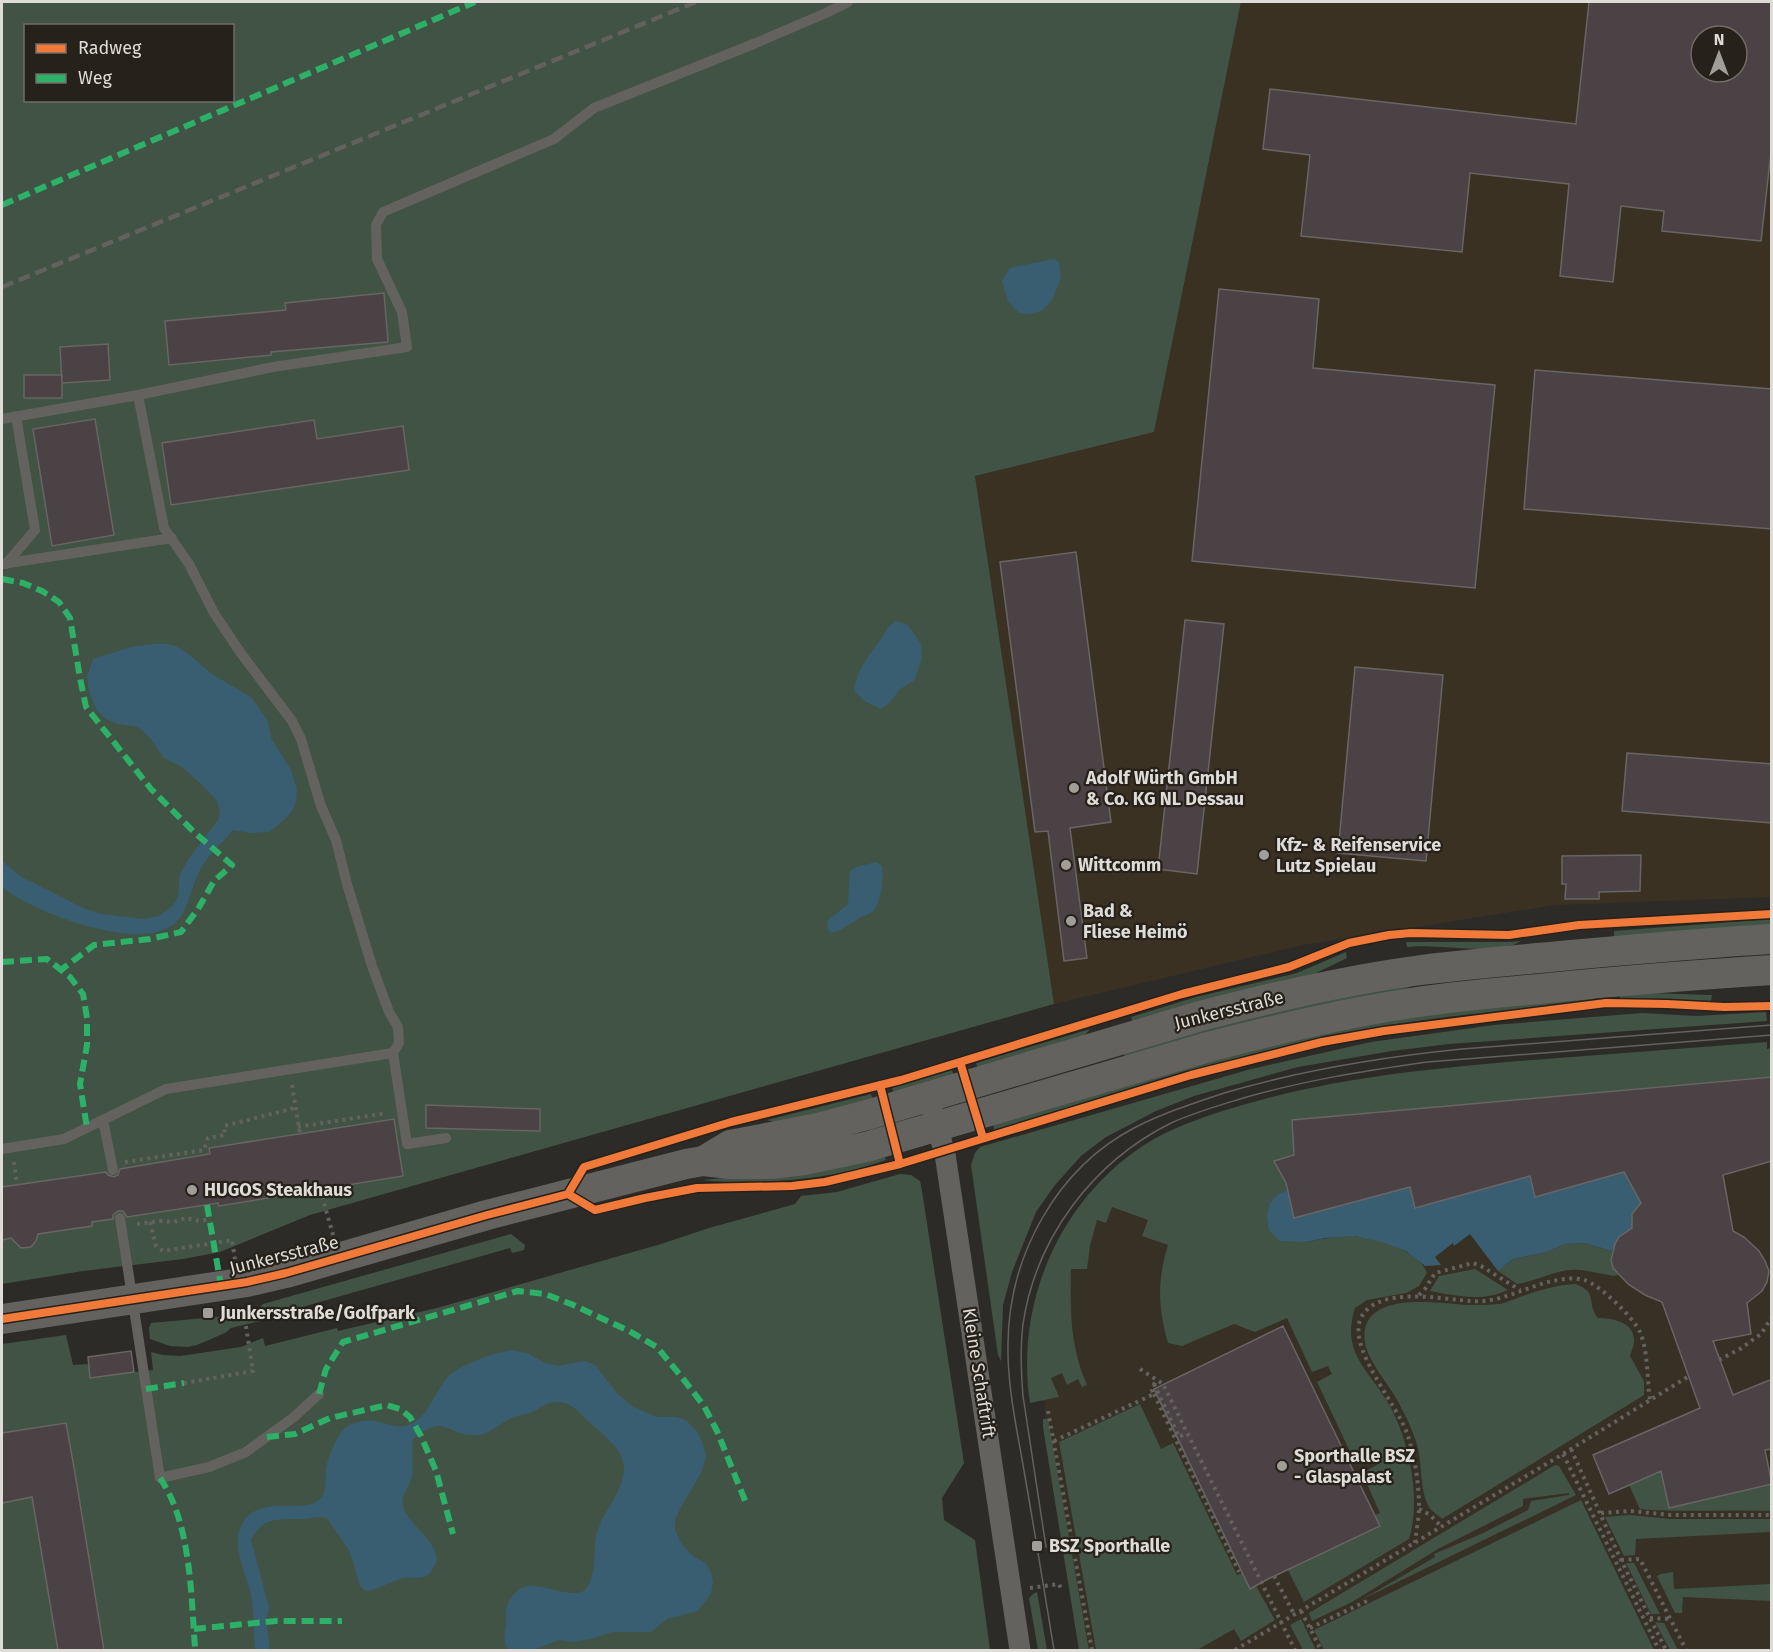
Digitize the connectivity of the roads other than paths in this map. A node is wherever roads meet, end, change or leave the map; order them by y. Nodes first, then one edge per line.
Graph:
1 (848, 2) edge
2 (138, 395) junction
3 (16, 416) junction
4 (2, 419) edge
5 (172, 538) junction
6 (4, 564) edge
7 (1772, 939) edge
8 (1772, 970) edge
9 (393, 1053) junction
10 (928, 1097) junction
11 (103, 1120) junction
12 (937, 1127) junction
13 (446, 1138) dead end
14 (7, 1148) edge
15 (703, 1161) junction
16 (113, 1167) road end
17 (121, 1222) road end
18 (133, 1299) junction
19 (2, 1319) edge
20 (319, 1394) dead end
21 (1020, 1650) edge

1 - 2 lane
2 - 3 lane
2 - 5 lane
3 - 4 lane
3 - 6 lane
5 - 6 lane
5 - 9 lane
7 - 10 main road, Junkersstraße
8 - 12 main road, Junkersstraße
9 - 11 lane
9 - 13 lane
10 - 12 street, Kleine Schaftrift
10 - 15 main road, Junkersstraße
11 - 14 lane
11 - 16 lane
12 - 15 main road, Junkersstraße
12 - 21 street, Kleine Schaftrift
15 - 18 main road, Junkersstraße
17 - 18 lane
18 - 19 main road, Junkersstraße
18 - 20 lane

